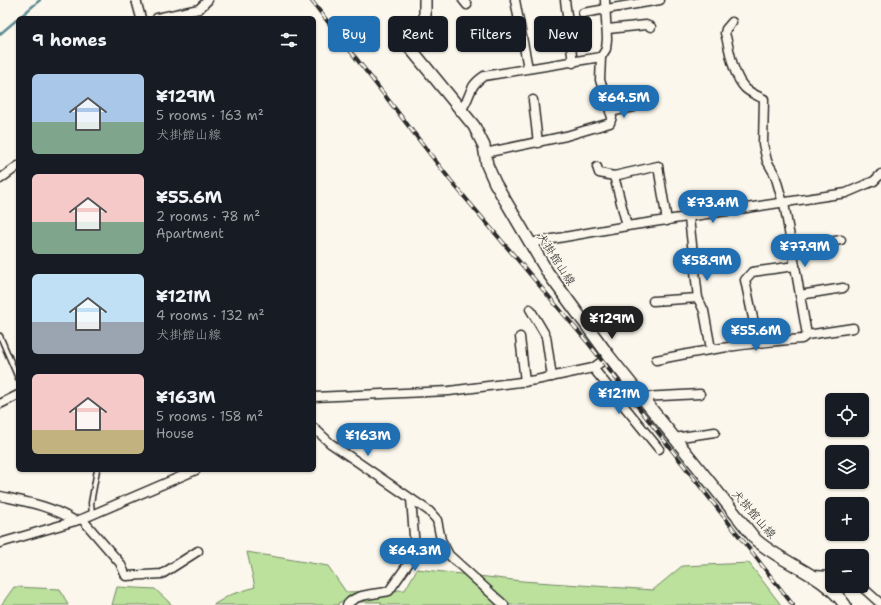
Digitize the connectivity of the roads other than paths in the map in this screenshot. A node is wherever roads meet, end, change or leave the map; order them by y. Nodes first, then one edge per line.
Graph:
1 (136, 0) edge
2 (208, 0) edge
3 (425, 0) edge
4 (515, 0) edge
5 (565, 0) edge
6 (660, 0) edge
7 (605, 4) edge
8 (583, 13) dead end
9 (140, 16) edge
10 (166, 16) edge
11 (427, 16) edge
12 (732, 22) dead end
13 (651, 27) dead end
14 (608, 29) junction
15 (414, 52) edge
16 (602, 57) junction
17 (573, 63) junction
18 (528, 68) junction
19 (533, 100) dead end
20 (634, 107) dead end
21 (461, 110) junction
22 (610, 112) junction
23 (538, 143) junction
24 (485, 153) junction
25 (16, 167) edge
26 (598, 167) dead end
27 (881, 174) edge
28 (614, 176) junction
29 (0, 179) edge
30 (784, 203) junction
31 (689, 218) junction
32 (667, 221) junction
33 (627, 226) junction
34 (841, 240) dead end
35 (530, 243) junction
36 (792, 248) junction
37 (795, 266) junction
38 (844, 288) dead end
39 (800, 295) junction
40 (698, 298) junction
41 (653, 302) dead end
42 (530, 309) dead end
43 (853, 328) dead end
44 (0, 336) edge
45 (807, 336) junction
46 (520, 337) dead end
47 (758, 342) junction
48 (711, 349) junction
49 (609, 356) junction
50 (656, 360) dead end
51 (594, 368) junction
52 (16, 373) edge
53 (552, 377) junction
54 (525, 382) junction
55 (700, 394) dead end
56 (16, 396) edge
57 (316, 397) edge
58 (642, 397) junction
59 (0, 404) edge
60 (316, 430) edge
61 (714, 432) dead end
62 (674, 438) junction
63 (659, 449) dead end
64 (97, 472) edge
65 (191, 472) edge
66 (0, 496) edge
67 (411, 499) junction
68 (92, 514) junction
69 (78, 520) junction
70 (0, 543) edge
71 (198, 551) dead end
72 (812, 575) junction
73 (825, 576) edge
74 (869, 593) edge
75 (881, 604) edge
76 (347, 605) edge
77 (504, 605) edge
78 (845, 605) edge

1 - 9 street
2 - 10 street
3 - 11 main road
4 - 18 street
5 - 17 street
6 - 7 street
7 - 8 street
7 - 14 street
12 - 30 street
13 - 14 street
14 - 16 street
15 - 21 main road, 犬掛館山線
16 - 17 street
16 - 22 street
17 - 18 street
18 - 21 street
19 - 23 street
20 - 22 street
21 - 24 main road, 犬掛館山線
22 - 23 street
23 - 24 street
24 - 35 main road, 犬掛館山線
25 - 29 street
26 - 28 street
27 - 30 street
28 - 32 street
28 - 33 street
30 - 31 street
30 - 36 street
31 - 32 street
31 - 40 street
32 - 33 street
33 - 35 street
34 - 36 street
35 - 49 main road, 犬掛館山線
36 - 37 street
37 - 39 street
37 - 47 street
38 - 39 street
39 - 45 street
40 - 41 street
40 - 48 street
42 - 53 street
43 - 45 street
44 - 52 lane
45 - 47 street
46 - 54 street
47 - 48 street
48 - 50 street
49 - 51 street
49 - 58 main road, 犬掛館山線
51 - 53 street
51 - 63 street
53 - 54 street
54 - 57 street
55 - 58 street
56 - 59 street
58 - 62 main road, 犬掛館山線
60 - 67 street
61 - 62 street
62 - 72 main road, 犬掛館山線
64 - 68 lane
65 - 68 street
66 - 69 street
67 - 76 street
67 - 77 street
68 - 69 street
69 - 70 street
69 - 71 street
72 - 73 street
72 - 78 main road, 犬掛館山線
74 - 75 street

